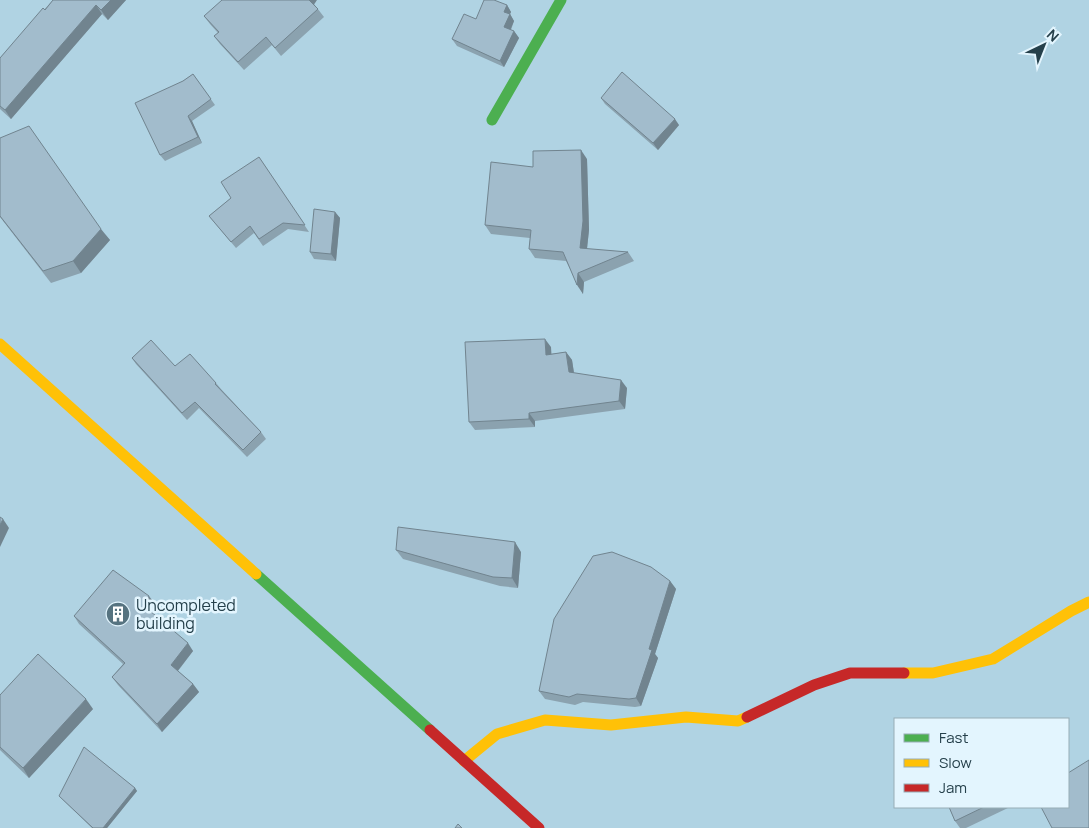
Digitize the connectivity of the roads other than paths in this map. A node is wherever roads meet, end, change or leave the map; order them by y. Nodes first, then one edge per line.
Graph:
1 (561, 0) edge
2 (492, 120) dead end
3 (0, 344) edge
4 (1089, 602) edge
5 (464, 761) junction
6 (539, 828) edge

1 - 2 street
3 - 5 street
4 - 5 street
5 - 6 street

